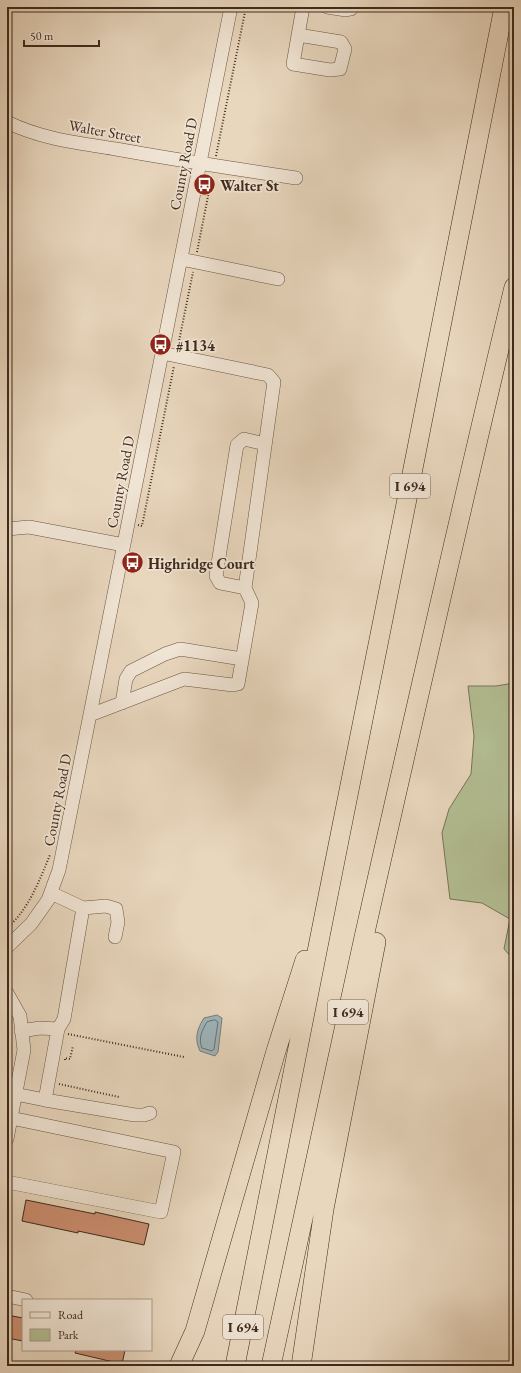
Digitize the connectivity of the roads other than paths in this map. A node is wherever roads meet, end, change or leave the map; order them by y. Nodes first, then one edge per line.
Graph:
1 (231, 7) edge
2 (303, 7) edge
3 (327, 7) edge
4 (352, 7) edge
5 (494, 7) edge
6 (504, 7) edge
7 (298, 35) dead end
8 (492, 63) junction
9 (7, 122) edge
10 (199, 164) junction
11 (296, 178) dead end
12 (181, 259) junction
13 (278, 279) dead end
14 (514, 287) edge
15 (162, 353) junction
16 (265, 444) junction
17 (7, 529) edge
18 (124, 544) junction
19 (245, 588) junction
20 (242, 659) junction
21 (427, 659) junction
22 (122, 703) junction
23 (90, 715) junction
24 (51, 893) junction
25 (83, 908) junction
26 (325, 908) junction
27 (115, 937) dead end
28 (7, 947) edge
29 (7, 993) edge
30 (58, 1030) junction
31 (21, 1031) junction
32 (15, 1094) junction
33 (45, 1100) junction
34 (150, 1113) dead end
35 (11, 1118) junction
36 (7, 1139) edge
37 (7, 1182) edge
38 (7, 1296) edge
39 (22, 1299) edge
40 (179, 1366) edge
41 (235, 1366) edge
42 (271, 1366) edge
43 (301, 1366) edge

1 - 10 street, County Road D
2 - 7 street
3 - 4 street
5 - 8 highway
6 - 8 highway, I 694
8 - 26 highway, I 694
9 - 10 street, Walter Street
10 - 11 street, Walter Street
10 - 12 street, County Road D
12 - 13 street
12 - 15 street, County Road D
14 - 21 highway, I 694
15 - 16 street
15 - 18 street, County Road D
16 - 19 street
16 - 19 street
17 - 18 street
18 - 23 street, County Road D
19 - 20 street
20 - 22 street
20 - 22 street
21 - 42 highway, I 694
21 - 43 highway
22 - 23 street
23 - 24 street, County Road D
24 - 25 street
24 - 28 street, County Road D
25 - 27 street
25 - 30 street
26 - 40 highway
26 - 41 highway, I 694
29 - 31 street
30 - 31 street
30 - 33 street
31 - 32 street
32 - 33 street
32 - 35 street
33 - 34 street
35 - 36 street
35 - 37 street
38 - 39 street

